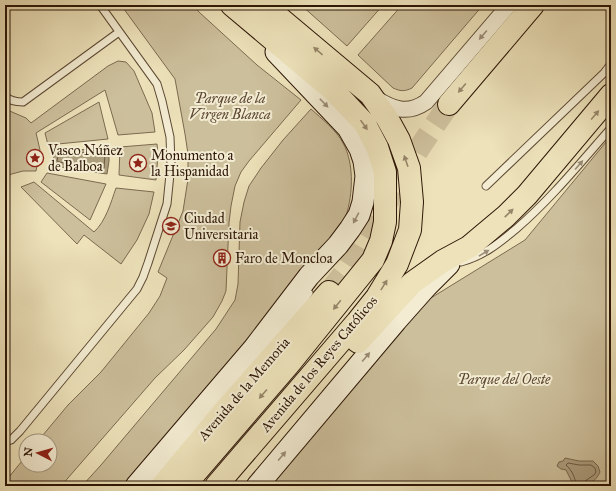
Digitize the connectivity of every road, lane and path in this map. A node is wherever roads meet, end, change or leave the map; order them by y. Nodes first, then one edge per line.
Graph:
1 (100, 5) edge
2 (230, 5) edge
3 (264, 5) edge
4 (508, 5) edge
5 (533, 5) edge
6 (119, 32) junction
7 (611, 64) edge
8 (370, 94) junction
9 (611, 95) edge
10 (5, 96) edge
11 (449, 104) tunnel mouth
12 (611, 128) edge
13 (486, 186) dead end
14 (438, 268) junction
15 (320, 291) joint
16 (275, 339) dead end
17 (289, 364) joint
18 (253, 367) dead end
19 (234, 390) junction
20 (225, 410) junction
21 (5, 442) edge
22 (184, 448) dead end
23 (136, 486) edge
24 (162, 486) edge
25 (184, 486) edge
26 (216, 486) edge
27 (229, 486) edge
28 (257, 486) edge

1 - 6 lane
2 -> 17 highway, Avenida de los Reyes Católicos
2 -> 23 main road
8 -> 3 highway, Avenida de los Reyes Católicos
4 -> 8 street
5 -> 11 highway
6 - 10 lane
6 - 21 lane
7 - 13 lane
26 -> 8 highway, Avenida de los Reyes Católicos
14 -> 9 highway
14 -> 12 lane
14 - 27 highway
28 -> 14 main road
15 - 16 lane
15 - 20 highway, Avenida de la Memoria
17 -> 25 highway, Avenida de la Memoria
18 - 19 lane
19 - 20 lane
19 - 22 lane
20 - 24 highway, Avenida de la Memoria

